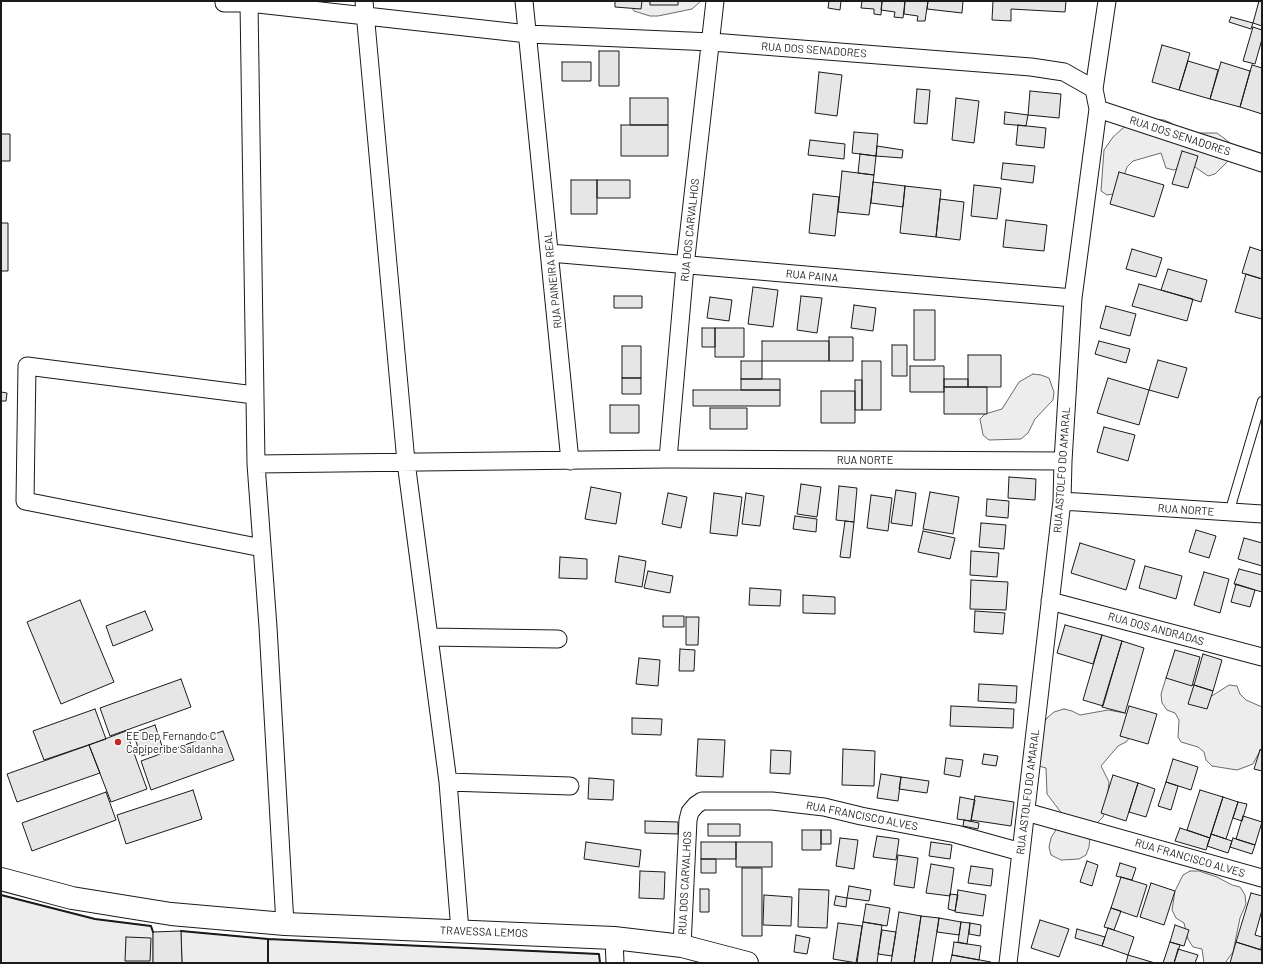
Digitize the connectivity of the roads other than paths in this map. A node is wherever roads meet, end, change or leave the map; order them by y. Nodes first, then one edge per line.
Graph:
1 (524, 1) edge
2 (715, 1) edge
3 (1107, 1) edge
4 (224, 3) dead end
5 (249, 3) junction
6 (365, 8) edge
7 (528, 34) junction
8 (712, 42) junction
9 (1094, 89) junction
10 (1098, 109) junction
11 (1262, 163) edge
12 (550, 253) junction
13 (685, 266) junction
14 (1073, 298) junction
15 (254, 395) junction
16 (1262, 401) edge
17 (668, 459) junction
18 (570, 461) junction
19 (1063, 461) junction
20 (406, 462) junction
21 (256, 464) junction
22 (1062, 501) junction
23 (1229, 512) junction
24 (1262, 514) edge
25 (262, 548) junction
26 (1050, 601) junction
27 (429, 637) junction
28 (558, 639) dead end
29 (1262, 657) edge
30 (448, 782) junction
31 (570, 786) dead end
32 (1026, 812) junction
33 (688, 820) joint
34 (1021, 852) junction
35 (1262, 878) edge
36 (1, 879) edge
37 (285, 924) junction
38 (460, 931) junction
39 (614, 938) junction
40 (682, 946) junction
41 (615, 963) edge
42 (747, 963) edge
43 (1008, 963) edge

1 - 7 street, RUA PAINEIRA REAL
2 - 8 street, RUA DOS CARVALHOS
3 - 9 street, RUA ASTOLFO DO AMARAL
4 - 5 street, RUA DOS SENADORES
5 - 6 street, RUA DOS SENADORES
5 - 15 street
6 - 7 street, RUA DOS SENADORES
6 - 20 street
7 - 8 street, RUA DOS SENADORES
7 - 12 street, RUA PAINEIRA REAL
8 - 9 street, RUA DOS SENADORES
8 - 13 street, RUA DOS CARVALHOS
9 - 10 street, RUA ASTOLFO DO AMARAL
10 - 11 street, RUA DOS SENADORES
10 - 14 street, RUA ASTOLFO DO AMARAL
12 - 13 street, RUA PAINA
12 - 18 street, RUA PAINEIRA REAL
13 - 14 street, RUA PAINA
13 - 17 street, RUA DOS CARVALHOS
14 - 19 street, RUA ASTOLFO DO AMARAL
15 - 21 street
15 - 25 street
16 - 23 lane
17 - 18 street
17 - 19 street, RUA NORTE
18 - 20 street
19 - 22 street, RUA ASTOLFO DO AMARAL
20 - 21 street
20 - 27 street
21 - 25 street
22 - 23 street, RUA NORTE
22 - 26 street, RUA ASTOLFO DO AMARAL
23 - 24 street, RUA NORTE
25 - 37 street
26 - 29 street, RUA DOS ANDRADAS
26 - 32 street, RUA ASTOLFO DO AMARAL
27 - 28 street
27 - 30 street
30 - 31 street
30 - 38 street
32 - 34 street, RUA ASTOLFO DO AMARAL
32 - 35 street, RUA FRANCISCO ALVES
33 - 34 street, RUA FRANCISCO ALVES
33 - 40 street, RUA DOS CARVALHOS
34 - 43 street, RUA ASTOLFO DO AMARAL
36 - 37 street, TRAVESSA LEMOS
37 - 38 street, TRAVESSA LEMOS
38 - 39 street, TRAVESSA LEMOS
39 - 40 street, TRAVESSA LEMOS
39 - 41 street
40 - 42 street, TRAVESSA LEMOS

